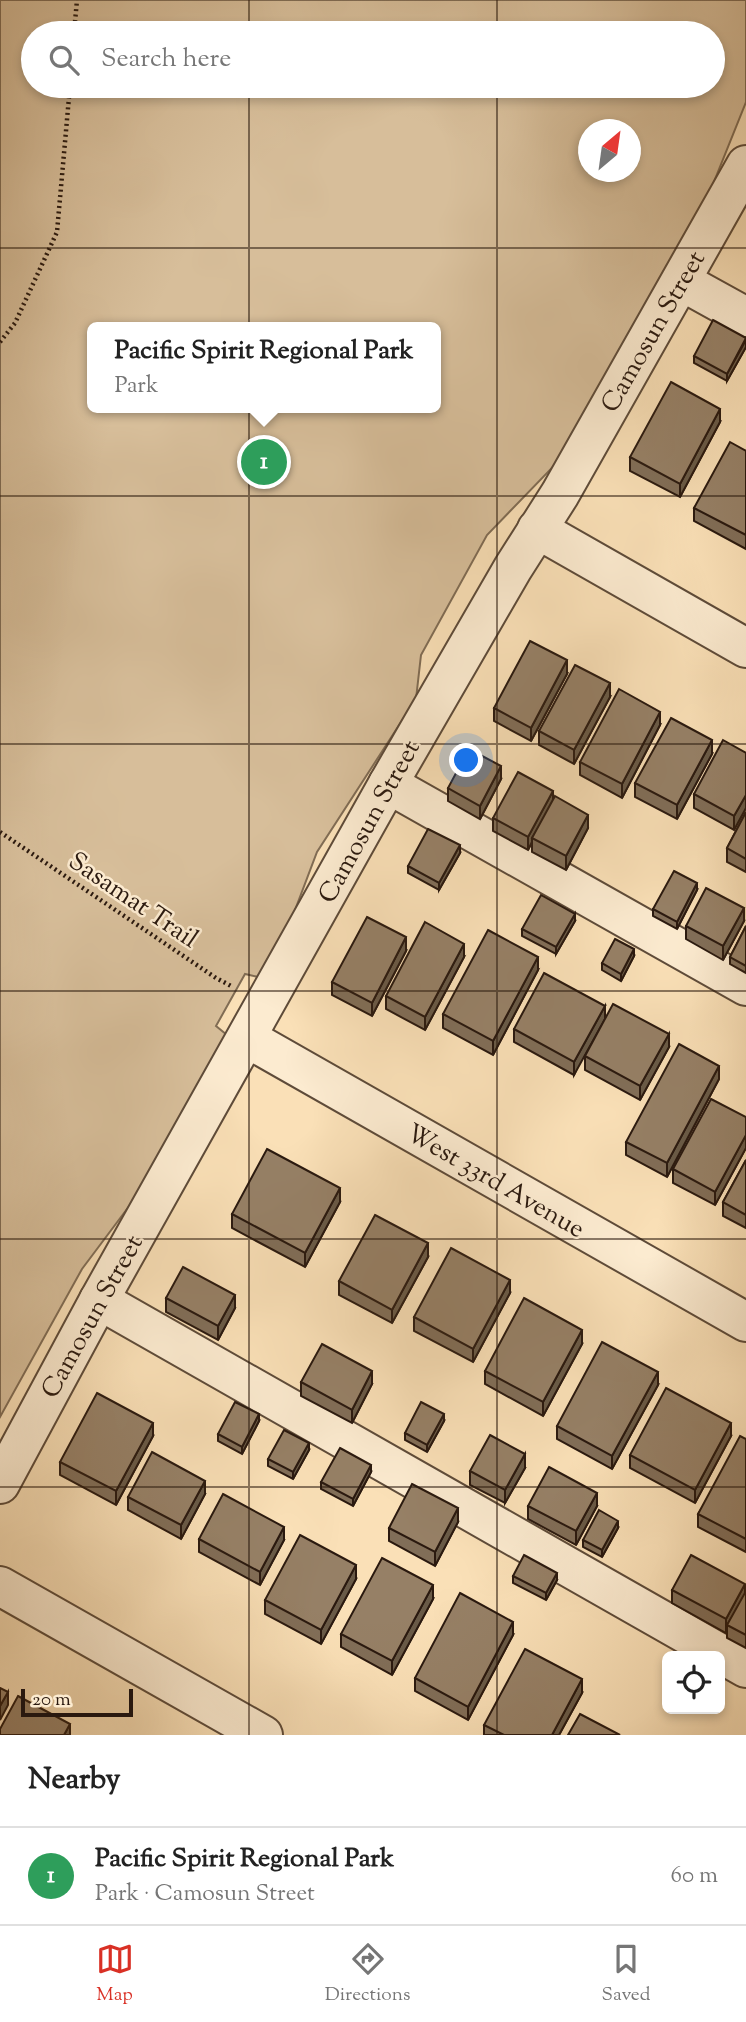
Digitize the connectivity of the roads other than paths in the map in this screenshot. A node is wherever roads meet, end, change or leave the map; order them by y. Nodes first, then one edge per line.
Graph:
1 (746, 165) edge
2 (681, 281) junction
3 (746, 317) edge
4 (537, 529) junction
5 (746, 648) edge
6 (388, 784) junction
7 (746, 986) edge
8 (247, 1038) junction
9 (99, 1300) junction
10 (746, 1322) edge
11 (0, 1484) edge
12 (0, 1586) edge
13 (746, 1668) edge
14 (263, 1735) edge

1 - 2 street, Camosun Street
2 - 3 street
2 - 4 street, Camosun Street
4 - 5 street
4 - 6 street, Camosun Street
6 - 7 street
6 - 8 street, Camosun Street
8 - 9 street, Camosun Street
8 - 10 street, West 33rd Avenue
9 - 11 street, Camosun Street
9 - 13 street
12 - 14 street

